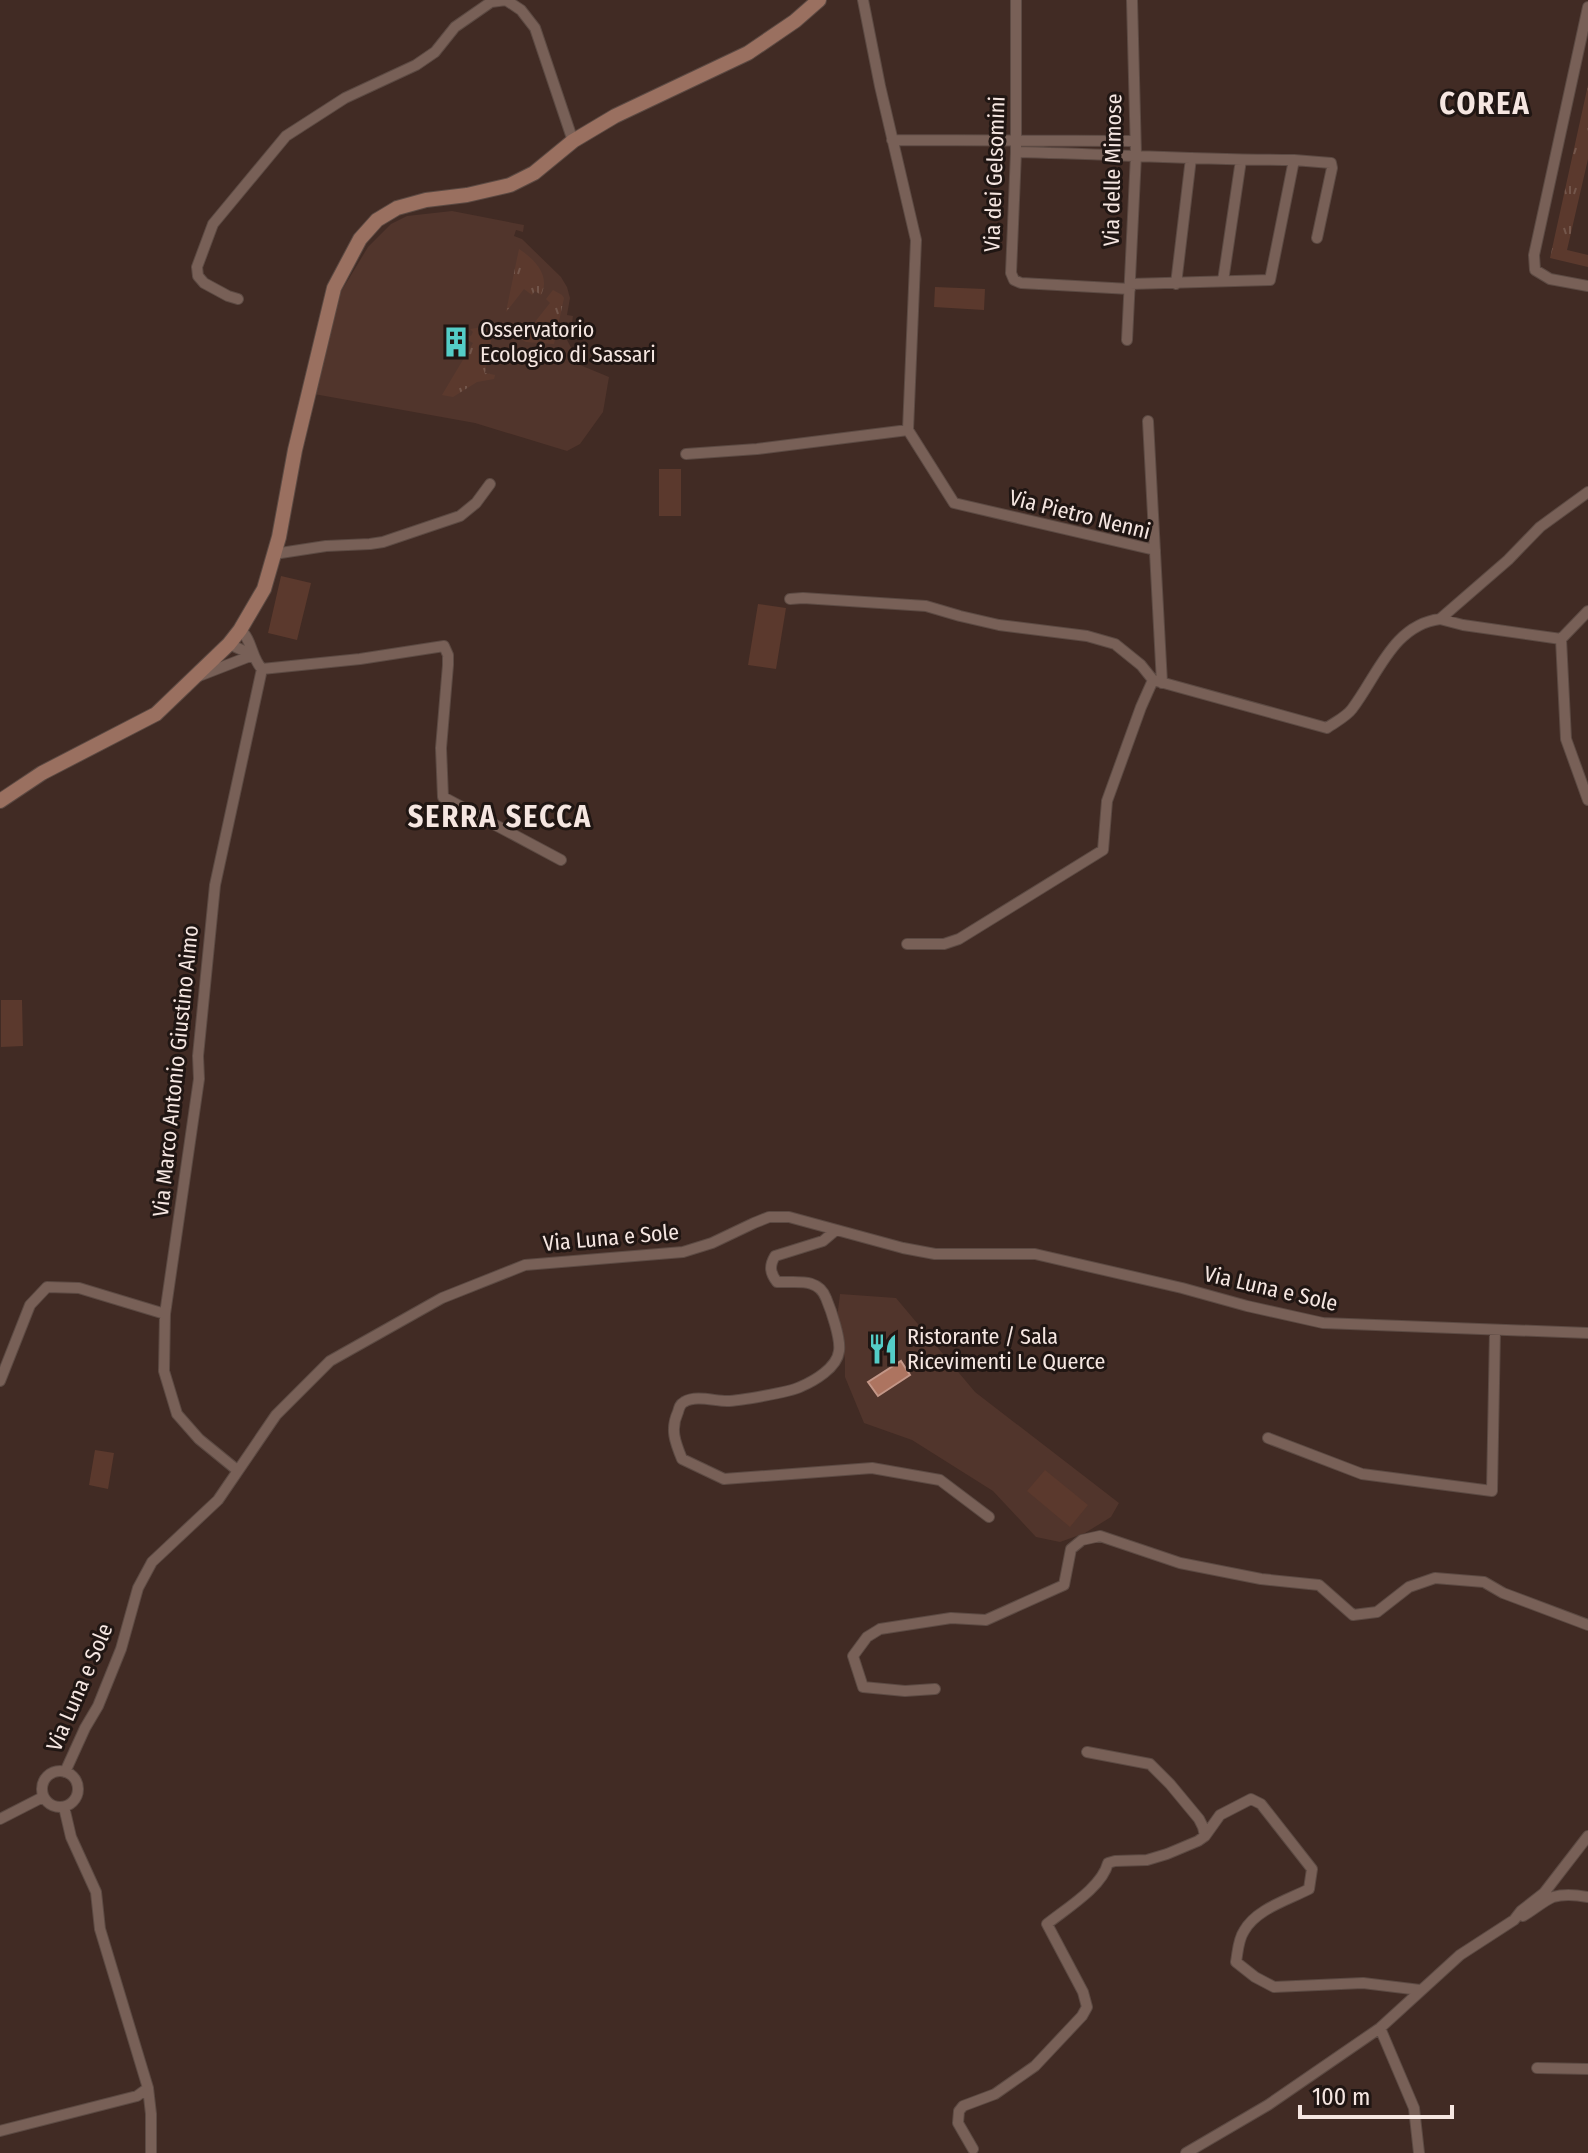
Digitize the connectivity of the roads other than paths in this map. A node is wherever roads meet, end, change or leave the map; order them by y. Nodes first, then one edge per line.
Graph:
1 (819, 0) edge
2 (863, 0) edge
3 (1016, 0) edge
4 (1132, 0) edge
5 (1588, 7) edge
6 (892, 140) junction
7 (1016, 140) junction
8 (573, 141) junction
9 (1135, 141) junction
10 (1016, 152) junction
11 (1136, 155) junction
12 (1191, 158) junction
13 (1241, 160) junction
14 (1294, 160) junction
15 (1317, 238) dead end
16 (1223, 281) junction
17 (1176, 284) junction
18 (1130, 286) junction
19 (1588, 286) edge
20 (238, 299) dead end
21 (1127, 340) dead end
22 (1148, 421) dead end
23 (908, 430) junction
24 (686, 454) dead end
25 (490, 484) dead end
26 (1588, 492) edge
27 (1155, 550) junction
28 (274, 554) junction
29 (790, 599) dead end
30 (1588, 611) edge
31 (1440, 619) junction
32 (240, 630) junction
33 (1561, 639) junction
34 (229, 644) junction
35 (253, 655) junction
36 (262, 669) junction
37 (195, 677) junction
38 (1158, 682) junction
39 (1588, 800) edge
40 (0, 801) edge
41 (561, 860) dead end
42 (907, 944) dead end
43 (836, 1230) junction
44 (165, 1314) junction
45 (1495, 1330) junction
46 (1588, 1333) edge
47 (0, 1381) edge
48 (1268, 1438) dead end
49 (237, 1470) junction
50 (989, 1517) dead end
51 (1588, 1625) edge
52 (935, 1689) dead end
53 (1087, 1752) dead end
54 (65, 1772) junction
55 (43, 1797) junction
56 (64, 1807) junction
57 (0, 1819) edge
58 (1205, 1836) junction
59 (1588, 1836) edge
60 (1588, 1897) edge
61 (1514, 1920) junction
62 (1420, 1990) junction
63 (1380, 2028) junction
64 (1537, 2068) dead end
65 (1588, 2069) edge
66 (148, 2088) junction
67 (0, 2131) edge
68 (973, 2149) dead end
69 (151, 2153) edge
70 (1186, 2153) edge
71 (1419, 2153) edge

1 - 8 main road
2 - 6 street
3 - 7 street, Via dei Gelsomini
4 - 9 street, Via delle Mimose
5 - 19 street
6 - 7 street
6 - 23 street
7 - 9 street
7 - 10 street, Via dei Gelsomini
8 - 20 street
8 - 28 main road
9 - 11 street, Via delle Mimose
10 - 11 street
10 - 18 street, Via dei Gelsomini
11 - 12 street
11 - 18 street, Via delle Mimose
12 - 13 street
12 - 17 street
13 - 14 street
13 - 16 street
14 - 15 street
14 - 16 street
16 - 17 street
17 - 18 street
18 - 21 street, Via delle Mimose
22 - 27 street
23 - 24 street
23 - 27 street, Via Pietro Nenni
25 - 28 street
26 - 31 street
27 - 38 street, Via Pietro Nenni
28 - 32 main road
29 - 38 street
30 - 33 street
31 - 33 street
31 - 38 street
32 - 34 main road
32 - 35 street
33 - 39 street
34 - 35 street
34 - 37 main road
35 - 36 street
35 - 37 street
36 - 41 street
36 - 44 street, Via Marco Antonio Giustino Aimo
37 - 40 main road
38 - 42 street
43 - 45 street, Via Luna e Sole
43 - 49 street, Via Luna e Sole
43 - 50 street
44 - 47 street
44 - 49 street, Via Marco Antonio Giustino Aimo
45 - 46 street, Via Luna e Sole
45 - 48 street
49 - 54 street, Via Luna e Sole
51 - 52 street
53 - 58 street
54 - 55 street
54 - 56 street
55 - 56 street
55 - 57 street
56 - 66 street
58 - 62 street
58 - 68 street
59 - 61 street
60 - 61 street
61 - 62 street
62 - 63 street
63 - 70 street
63 - 71 street
64 - 65 street
66 - 67 street
66 - 69 street

